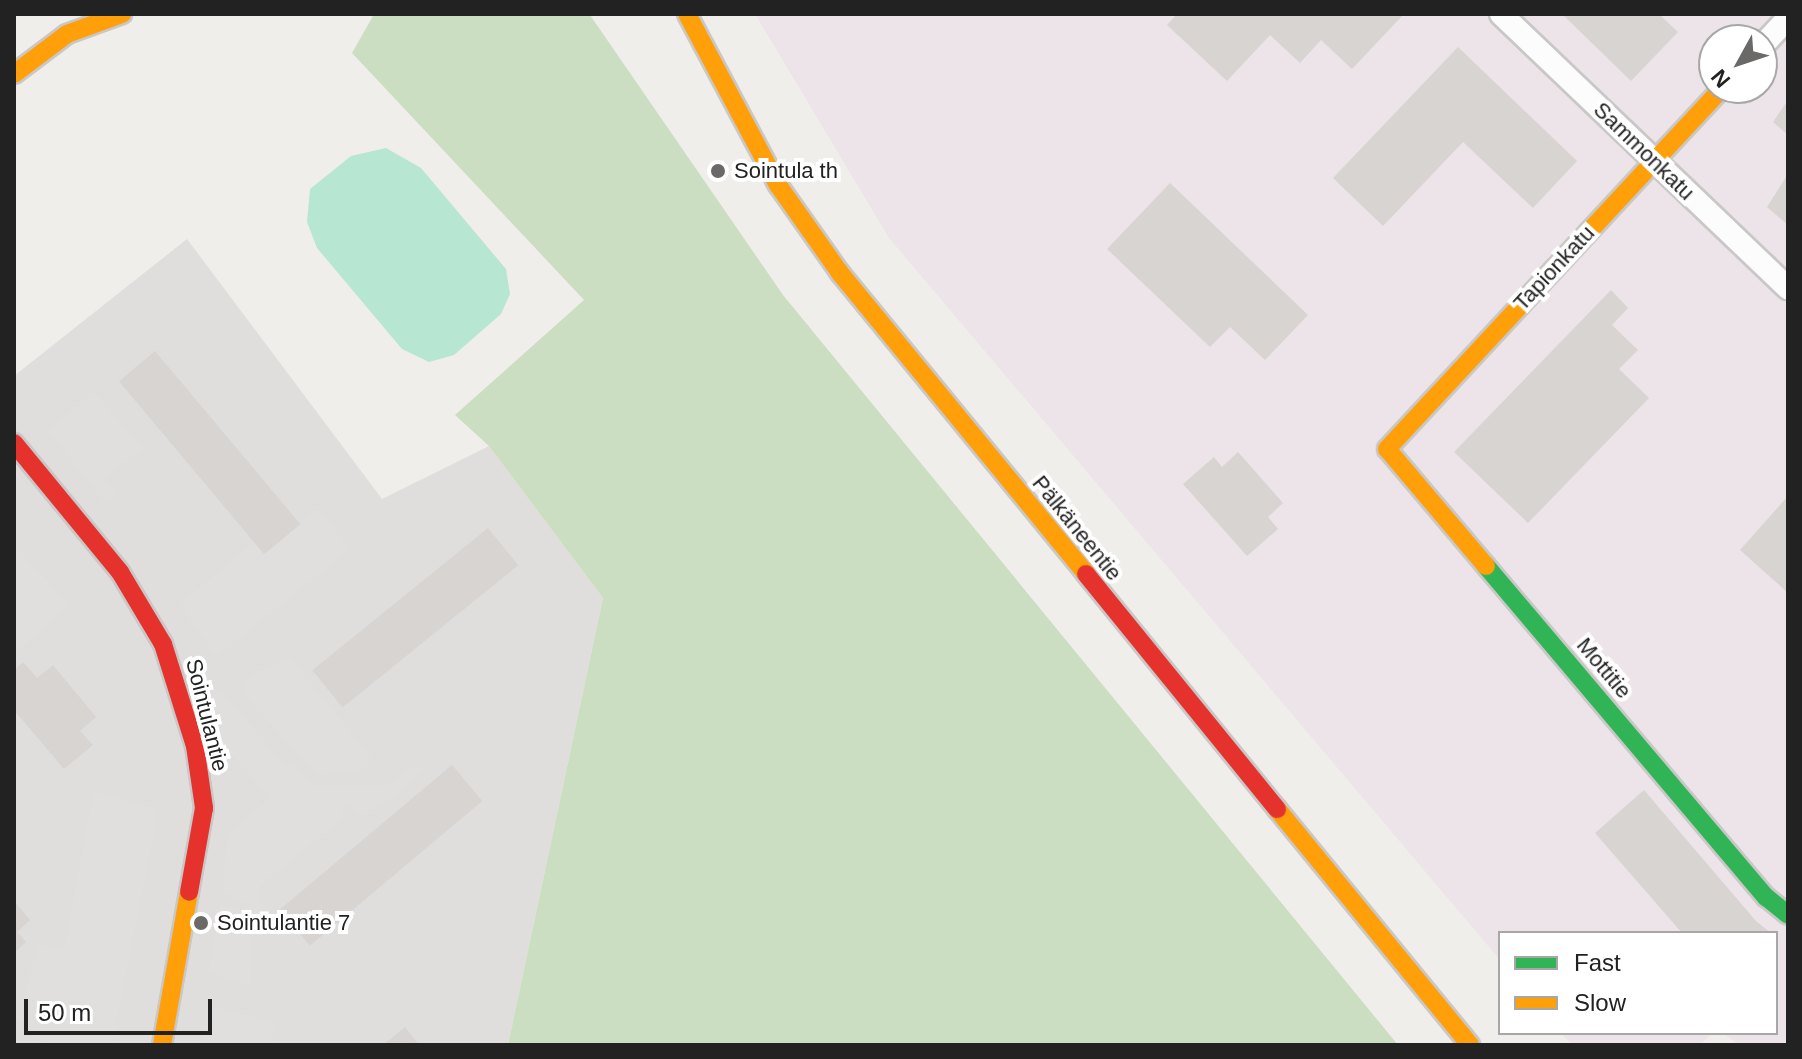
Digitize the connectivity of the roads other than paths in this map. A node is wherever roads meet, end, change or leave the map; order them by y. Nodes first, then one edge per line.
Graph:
1 (122, 14) edge
2 (687, 14) edge
3 (1501, 14) edge
4 (14, 74) edge
5 (1707, 104) edge
6 (1654, 160) junction
7 (1788, 288) edge
8 (14, 443) edge
9 (1387, 449) joint
10 (1788, 915) edge
11 (162, 1045) edge
12 (1470, 1045) edge

1 - 4 street
2 - 12 street, Pälkäneentie
3 - 6 street, Sammonkatu
5 - 6 street, Tapionkatu
6 - 7 street, Sammonkatu
6 - 9 street, Tapionkatu
8 - 11 street, Sointulantie
9 - 10 street, Mottitie

